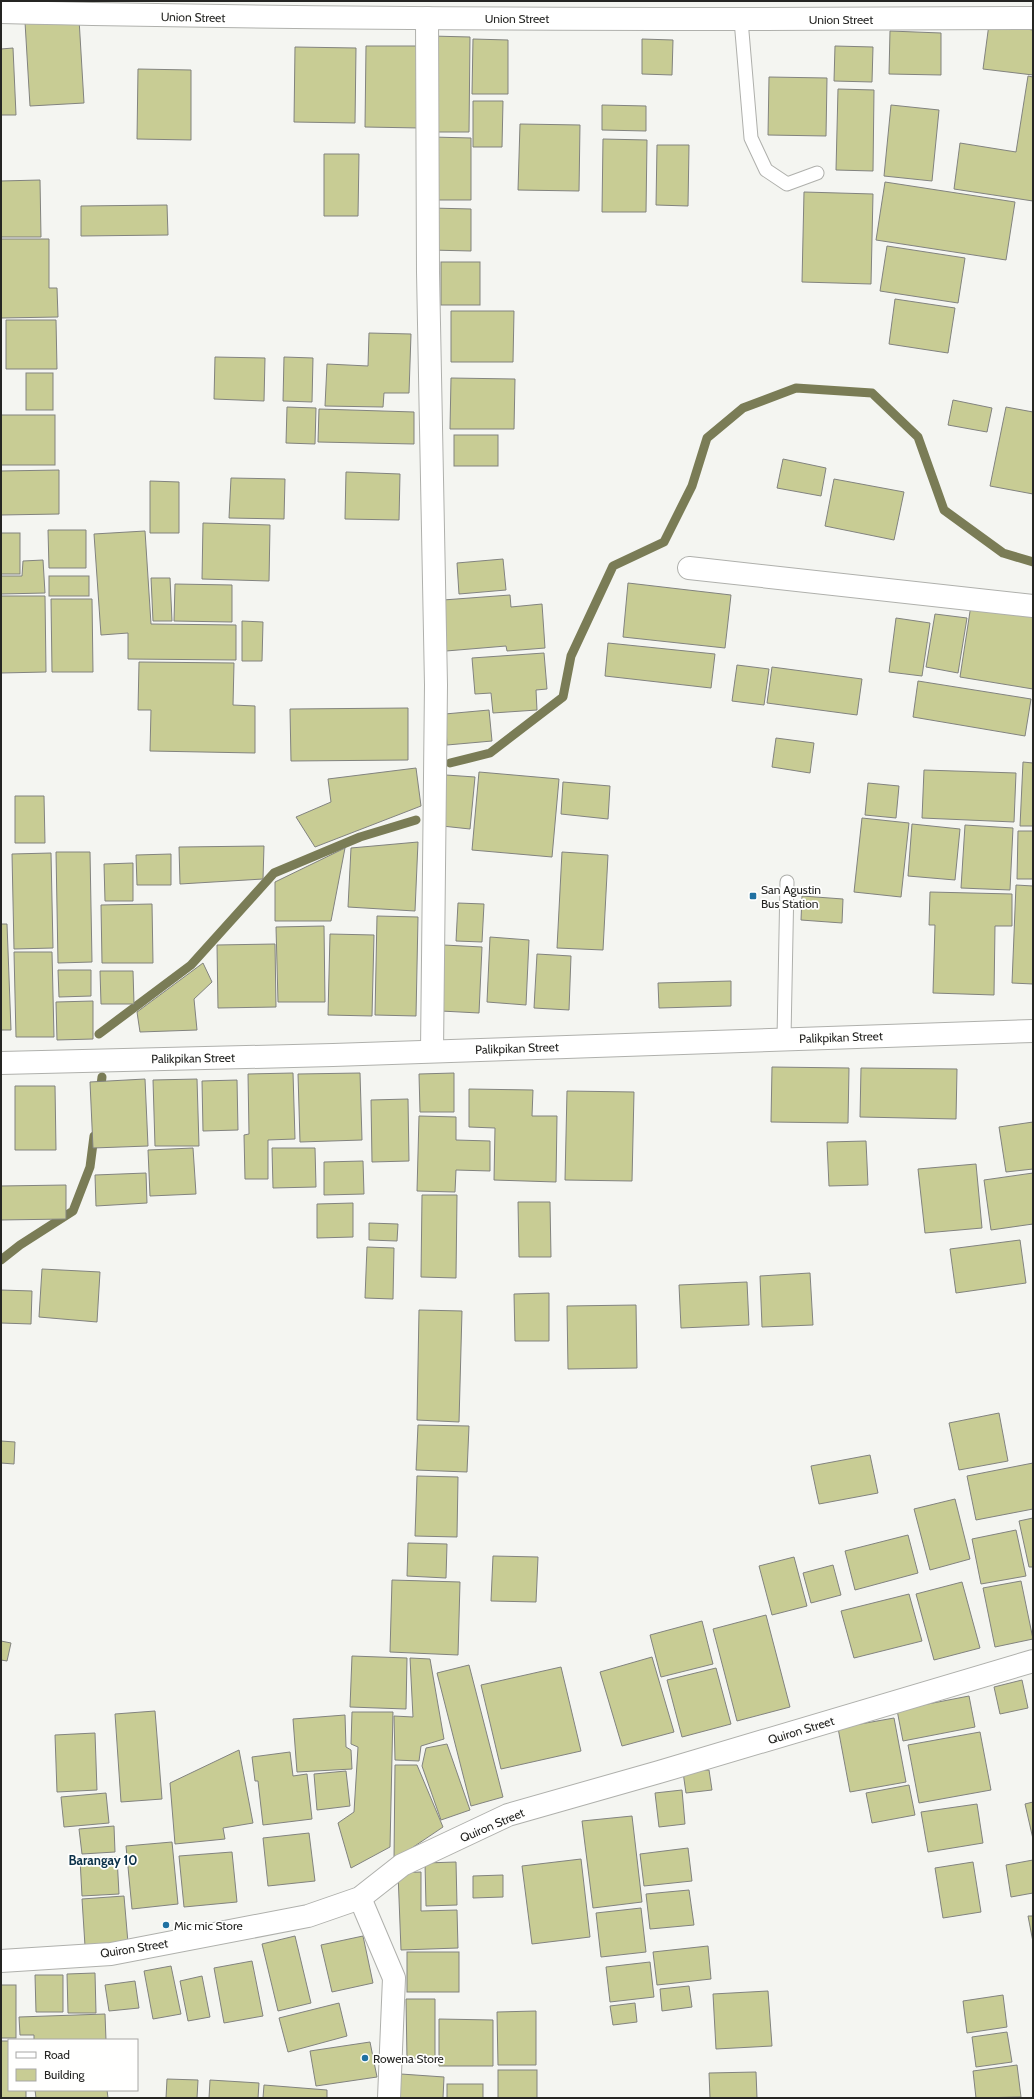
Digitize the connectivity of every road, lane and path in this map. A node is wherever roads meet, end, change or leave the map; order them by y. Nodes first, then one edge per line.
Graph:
1 (1, 12) edge
2 (427, 18) junction
3 (1033, 18) edge
4 (741, 20) junction
5 (817, 173) dead end
6 (689, 568) dead end
7 (1033, 606) edge
8 (787, 882) dead end
9 (1033, 1031) edge
10 (784, 1038) junction
11 (432, 1051) junction
12 (1, 1063) edge
13 (1033, 1661) edge
14 (360, 1898) junction
15 (1, 1960) edge
16 (389, 2098) edge

1 - 2 street, Union Street
2 - 4 street, Union Street
2 - 11 street
3 - 4 street, Union Street
4 - 5 lane
6 - 7 street
8 - 10 lane
9 - 10 street, Palikpikan Street
10 - 11 street, Palikpikan Street
11 - 12 street, Palikpikan Street
13 - 14 street, Quiron Street
14 - 15 street, Quiron Street
14 - 16 street

